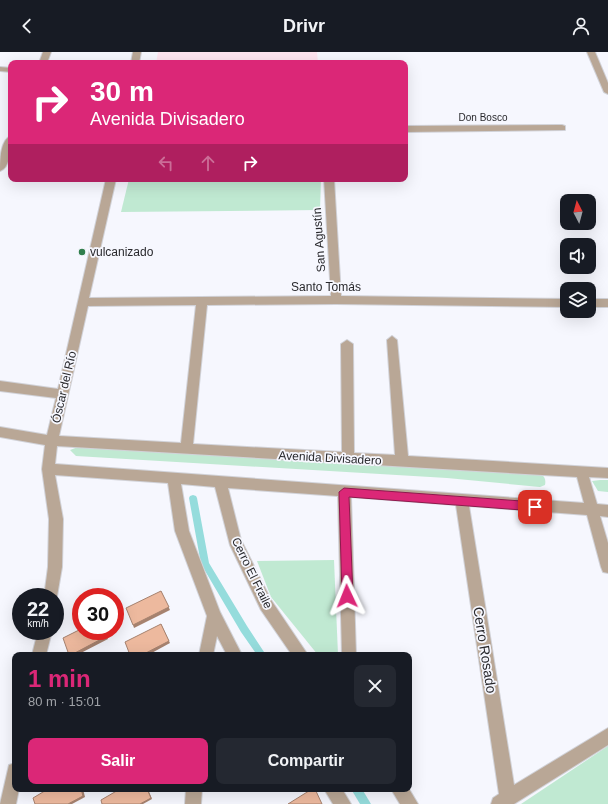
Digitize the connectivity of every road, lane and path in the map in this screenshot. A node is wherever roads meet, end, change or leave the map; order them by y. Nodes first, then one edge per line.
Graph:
1 (591, 52) edge
2 (608, 89) edge
3 (562, 128) dead end
4 (408, 129) edge
5 (8, 147) edge
6 (0, 168) edge
7 (110, 182) edge
8 (329, 182) edge
9 (202, 300) junction
10 (336, 300) junction
11 (84, 302) junction
12 (560, 303) edge
13 (596, 303) edge
14 (608, 303) edge
15 (392, 340) dead end
16 (347, 344) dead end
17 (0, 386) edge
18 (62, 394) junction
19 (0, 432) edge
20 (52, 441) junction
21 (186, 449) junction
22 (348, 459) junction
23 (402, 462) junction
24 (48, 470) junction
25 (582, 473) junction
26 (608, 473) edge
27 (174, 480) junction
28 (220, 483) junction
29 (344, 492) junction
30 (462, 501) junction
31 (593, 511) junction
32 (608, 511) edge
33 (608, 567) edge
34 (52, 588) edge
35 (214, 616) junction
36 (42, 640) edge
37 (40, 652) edge
38 (207, 652) edge
39 (233, 652) edge
40 (299, 652) edge
41 (349, 652) edge
42 (608, 736) edge
43 (12, 785) edge
44 (194, 792) edge
45 (334, 792) edge
46 (401, 792) edge
47 (504, 801) edge
48 (8, 804) edge
49 (193, 804) edge
50 (343, 804) edge
51 (410, 804) edge

1 - 2 street
3 - 4 street, Don Bosco
5 - 6 street
7 - 11 street, Óscar del Río
8 - 10 street, San Agustín
9 - 10 street, Santo Tomás
9 - 11 street, Santo Tomás
9 - 21 street
10 - 12 street, Santo Tomás
11 - 18 street, Óscar del Río
13 - 14 street
15 - 23 street
16 - 22 street
17 - 18 street
18 - 20 street, Óscar del Río
19 - 20 street, Avenida Divisadero
20 - 21 street, Avenida Divisadero
20 - 24 street, Óscar del Río
21 - 22 street, Avenida Divisadero
22 - 23 street, Avenida Divisadero
23 - 25 street, Avenida Divisadero
24 - 27 street
24 - 34 street, Óscar del Río
25 - 26 street, Avenida Divisadero
25 - 31 street
27 - 28 street
27 - 35 street
28 - 29 street
28 - 40 street, Cerro El Fraile
29 - 30 street
29 - 41 street
30 - 31 street
30 - 47 street, Cerro Rosado
31 - 32 street
31 - 33 street
35 - 38 street
35 - 39 street
36 - 37 street
42 - 47 street
43 - 48 street
44 - 49 street
45 - 50 street
46 - 51 street

